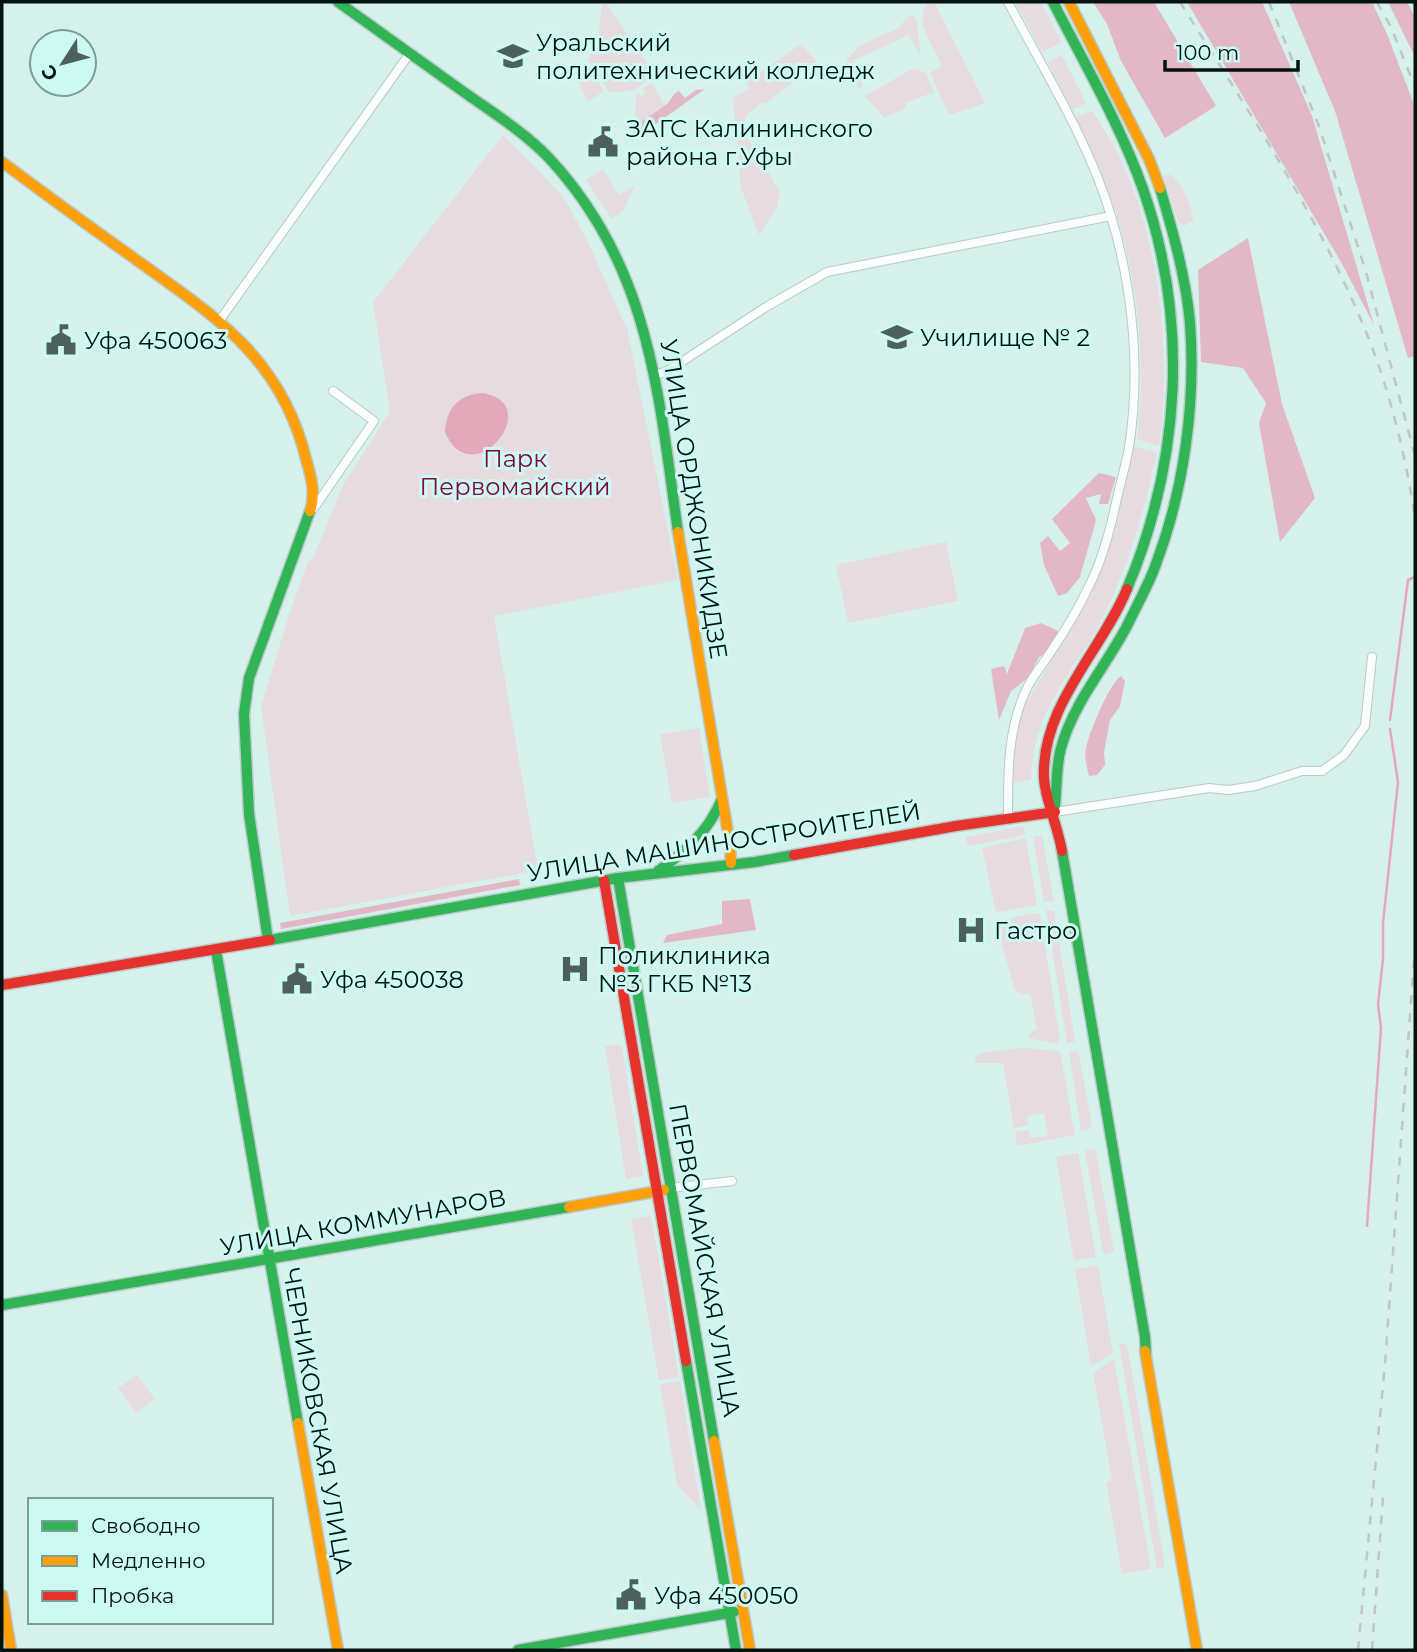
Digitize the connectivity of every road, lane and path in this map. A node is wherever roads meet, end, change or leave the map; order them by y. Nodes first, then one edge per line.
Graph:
1 (338, 2) edge
2 (1007, 2) edge
3 (1053, 2) edge
4 (1069, 2) edge
5 (410, 53) junction
6 (2, 162) edge
7 (1111, 216) junction
8 (220, 320) junction
9 (656, 375) junction
10 (333, 391) dead end
11 (310, 514) junction
12 (1372, 657) dead end
13 (722, 799) junction
14 (1055, 812) junction
15 (1009, 818) junction
16 (732, 863) junction
17 (656, 872) junction
18 (618, 878) junction
19 (604, 880) junction
20 (268, 940) junction
21 (216, 950) junction
22 (2, 985) edge
23 (732, 1181) dead end
24 (671, 1188) junction
25 (658, 1192) junction
26 (269, 1259) junction
27 (2, 1305) edge
28 (2, 1595) edge
29 (744, 1610) junction
30 (729, 1613) junction
31 (11, 1650) edge
32 (338, 1650) edge
33 (518, 1650) edge
34 (736, 1650) edge
35 (750, 1650) edge
36 (1197, 1650) edge

1 - 5 main road, УЛИЦА ОРДЖОНИКИДЗЕ
2 - 7 street
3 - 14 main road
4 - 14 main road
5 - 8 street
5 - 9 main road, УЛИЦА ОРДЖОНИКИДЗЕ
6 - 8 main road
7 - 9 street
7 - 15 street
8 - 11 main road
9 - 13 main road, УЛИЦА ОРДЖОНИКИДЗЕ
10 - 11 street
11 - 20 main road
12 - 14 street, УЛИЦА МАШИНОСТРОИТЕЛЕЙ
13 - 16 main road, УЛИЦА ОРДЖОНИКИДЗЕ
13 - 17 main road
14 - 15 main road, УЛИЦА МАШИНОСТРОИТЕЛЕЙ
14 - 36 main road
15 - 16 main road, УЛИЦА МАШИНОСТРОИТЕЛЕЙ
16 - 17 main road, УЛИЦА МАШИНОСТРОИТЕЛЕЙ
17 - 18 main road, УЛИЦА МАШИНОСТРОИТЕЛЕЙ
18 - 19 main road, УЛИЦА МАШИНОСТРОИТЕЛЕЙ
18 - 24 main road, ПЕРВОМАЙСКАЯ УЛИЦА
19 - 20 main road, УЛИЦА МАШИНОСТРОИТЕЛЕЙ
19 - 25 main road, ПЕРВОМАЙСКАЯ УЛИЦА
20 - 21 main road, УЛИЦА МАШИНОСТРОИТЕЛЕЙ
21 - 22 main road, УЛИЦА МАШИНОСТРОИТЕЛЕЙ
21 - 26 main road, ЧЕРНИКОВСКАЯ УЛИЦА
23 - 24 street, УЛИЦА КОММУНАРОВ
24 - 25 main road, УЛИЦА КОММУНАРОВ
24 - 29 main road, ПЕРВОМАЙСКАЯ УЛИЦА
25 - 26 main road, УЛИЦА КОММУНАРОВ
25 - 30 main road, ПЕРВОМАЙСКАЯ УЛИЦА
26 - 27 main road, УЛИЦА КОММУНАРОВ
26 - 32 main road, ЧЕРНИКОВСКАЯ УЛИЦА
28 - 31 main road
29 - 30 main road
29 - 35 main road, ПЕРВОМАЙСКАЯ УЛИЦА
30 - 33 main road
30 - 34 main road, ПЕРВОМАЙСКАЯ УЛИЦА

